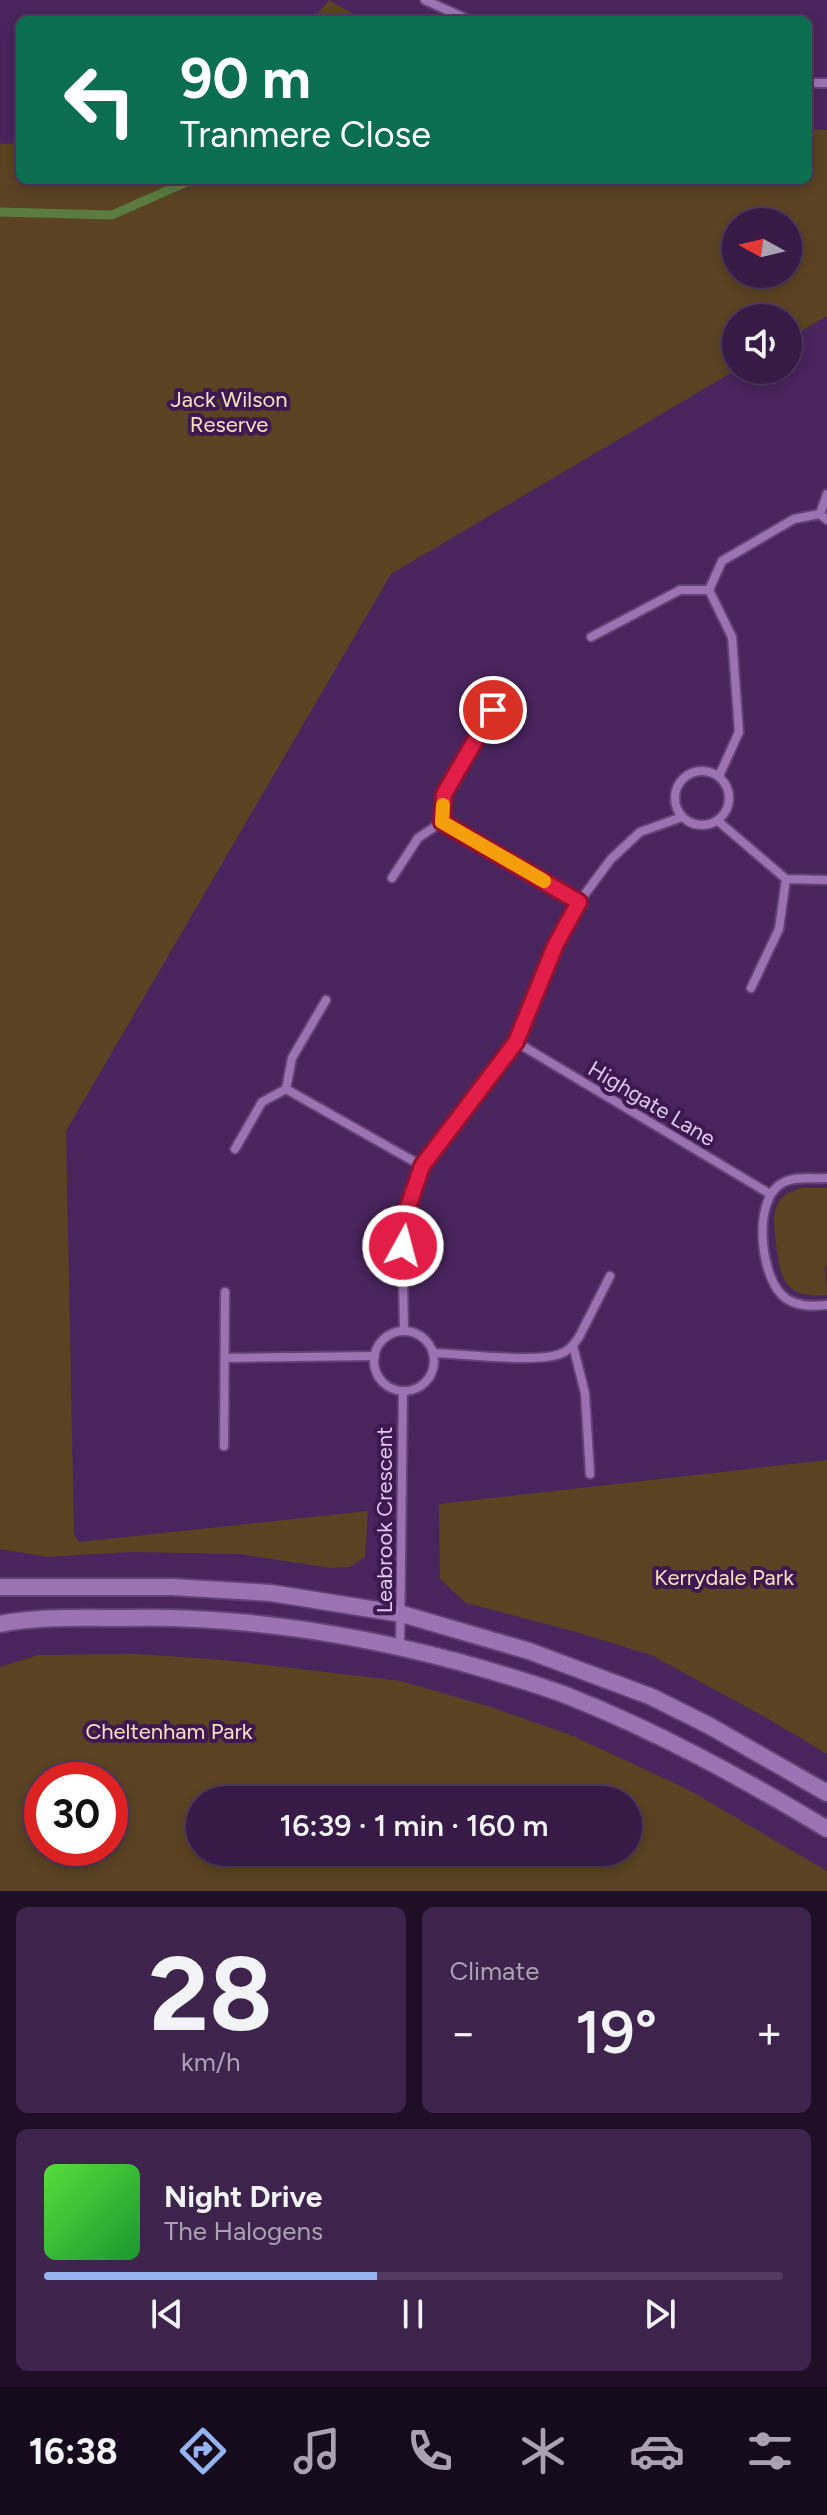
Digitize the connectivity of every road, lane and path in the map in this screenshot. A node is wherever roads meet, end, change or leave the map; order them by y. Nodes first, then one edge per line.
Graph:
1 (425, 0) edge
2 (460, 16) edge
3 (827, 494) edge
4 (824, 517) edge
5 (709, 590) junction
6 (591, 637) dead end
7 (493, 710) dead end
8 (719, 776) junction
9 (682, 817) junction
10 (718, 821) junction
11 (442, 822) junction
12 (392, 878) dead end
13 (786, 879) junction
14 (827, 880) edge
15 (579, 902) junction
16 (751, 988) dead end
17 (326, 1000) dead end
18 (516, 1042) junction
19 (286, 1089) junction
20 (235, 1149) dead end
21 (422, 1166) junction
22 (827, 1178) edge
23 (770, 1194) junction
24 (610, 1276) dead end
25 (225, 1292) dead end
26 (827, 1305) edge
27 (404, 1331) junction
28 (573, 1346) junction
29 (434, 1353) junction
30 (375, 1356) junction
31 (225, 1358) junction
32 (403, 1392) junction
33 (224, 1446) dead end
34 (590, 1474) dead end
35 (0, 1587) edge
36 (402, 1614) junction
37 (0, 1624) edge
38 (400, 1648) junction
39 (827, 1793) edge
40 (827, 1829) edge

1 - 2 street
3 - 4 street
4 - 5 street
5 - 6 street
5 - 8 street
7 - 11 street
8 - 9 street
8 - 10 street
9 - 10 street
9 - 15 street
10 - 13 street
11 - 12 street
11 - 15 street
13 - 14 street
13 - 16 street
15 - 18 street
17 - 19 street
18 - 21 street
18 - 23 street, Highgate Lane
19 - 20 street
19 - 21 street
21 - 27 street
22 - 23 street
23 - 26 street
24 - 28 street
25 - 31 street
27 - 29 street
27 - 30 street
28 - 29 street
28 - 34 street
29 - 32 street
30 - 31 street
30 - 32 street
31 - 33 street
32 - 36 street, Leabrook Crescent
35 - 36 street
36 - 38 street, Leabrook Crescent
36 - 39 street
37 - 38 street
38 - 40 street

